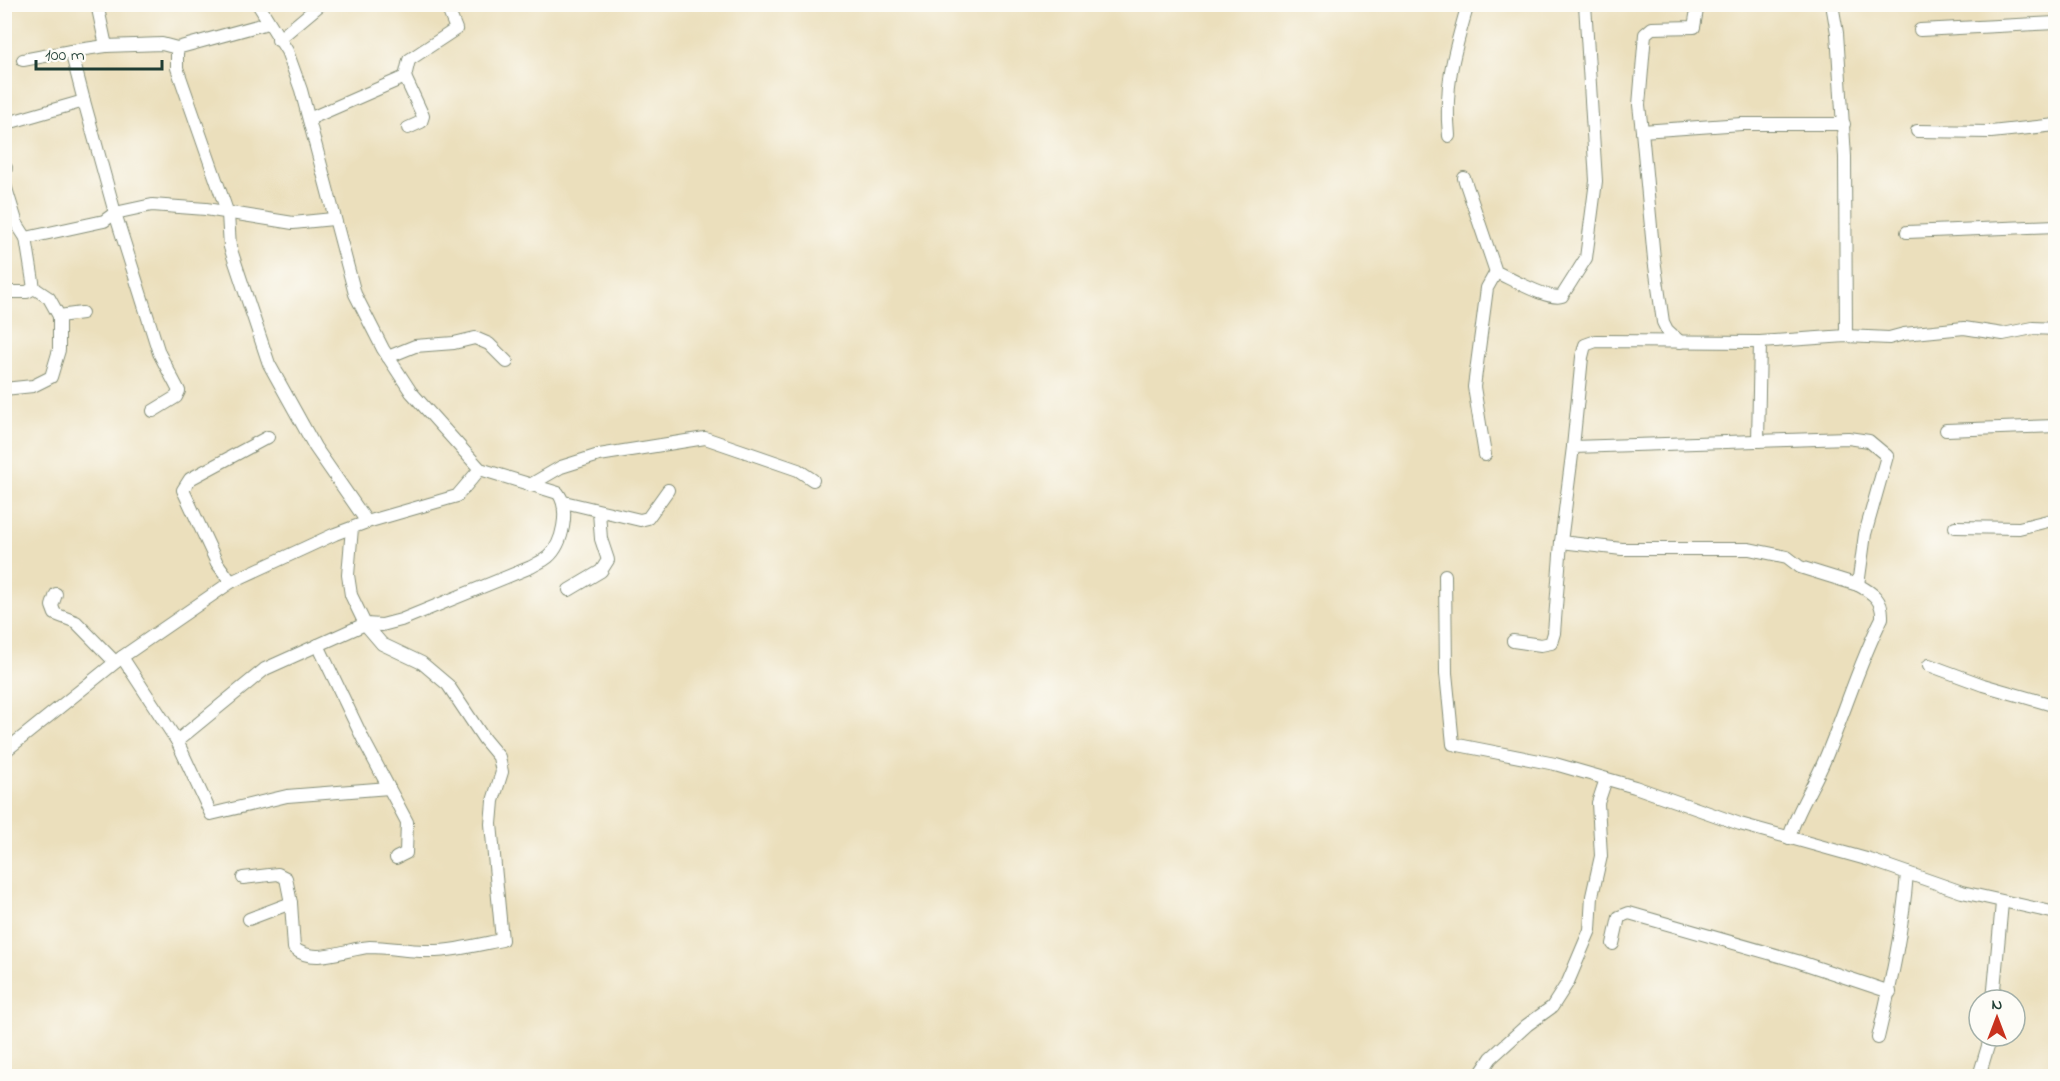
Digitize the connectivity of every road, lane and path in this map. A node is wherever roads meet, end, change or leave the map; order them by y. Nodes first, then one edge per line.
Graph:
1 (97, 4) edge
2 (258, 4) edge
3 (321, 4) edge
4 (446, 4) edge
5 (1468, 4) edge
6 (1585, 4) edge
7 (1698, 4) edge
8 (1832, 4) edge
9 (268, 23) junction
10 (2055, 24) edge
11 (1920, 30) dead end
12 (278, 40) junction
13 (106, 46) junction
14 (177, 48) junction
15 (71, 51) junction
16 (23, 60) dead end
17 (405, 77) junction
18 (84, 101) junction
19 (309, 119) junction
20 (4, 124) edge
21 (1844, 124) junction
22 (2055, 126) edge
23 (408, 128) dead end
24 (1642, 131) junction
25 (1917, 131) dead end
26 (1449, 136) dead end
27 (1464, 178) dead end
28 (4, 182) edge
29 (115, 213) junction
30 (228, 214) junction
31 (333, 219) junction
32 (2055, 226) edge
33 (1907, 232) dead end
34 (26, 238) junction
35 (1496, 272) junction
36 (34, 288) junction
37 (4, 292) edge
38 (82, 312) dead end
39 (59, 316) junction
40 (2055, 328) edge
41 (1846, 336) junction
42 (1680, 342) junction
43 (1760, 342) junction
44 (388, 357) junction
45 (507, 362) dead end
46 (4, 389) edge
47 (153, 411) dead end
48 (2055, 426) edge
49 (1946, 430) dead end
50 (268, 437) dead end
51 (1758, 441) junction
52 (1573, 447) junction
53 (1485, 454) dead end
54 (480, 469) junction
55 (813, 480) dead end
56 (530, 485) junction
57 (668, 490) dead end
58 (564, 502) junction
59 (599, 512) junction
60 (2055, 519) edge
61 (367, 522) junction
62 (1955, 527) dead end
63 (352, 528) junction
64 (1560, 542) junction
65 (1446, 575) dead end
66 (231, 582) junction
67 (1858, 585) junction
68 (569, 590) dead end
69 (56, 594) dead end
70 (365, 624) junction
71 (1513, 641) dead end
72 (318, 645) junction
73 (118, 659) junction
74 (1929, 665) dead end
75 (2055, 706) edge
76 (177, 741) junction
77 (4, 752) edge
78 (1606, 779) junction
79 (389, 788) junction
80 (1789, 838) junction
81 (396, 858) dead end
82 (1907, 873) junction
83 (243, 878) dead end
84 (291, 903) junction
85 (2002, 903) junction
86 (2055, 913) edge
87 (249, 919) dead end
88 (1613, 944) dead end
89 (1994, 988) edge
90 (1890, 992) junction
91 (1878, 1038) dead end
92 (1987, 1048) edge
93 (1479, 1077) edge
94 (1978, 1077) edge

1 - 13 street
2 - 9 street
3 - 12 street
4 - 17 street
5 - 26 street
6 - 35 street
7 - 24 street
8 - 21 street
9 - 12 street
9 - 14 street
10 - 11 street
12 - 19 street
13 - 14 street
13 - 15 street
14 - 30 street
15 - 16 street
15 - 18 street
17 - 19 street
17 - 23 street
18 - 20 street
18 - 29 street
19 - 31 street
21 - 24 street
21 - 41 street
22 - 25 street
24 - 42 street
27 - 35 street
28 - 34 street
29 - 30 street
29 - 34 street
29 - 47 street
30 - 31 street
30 - 61 street
31 - 44 street
32 - 33 street
34 - 36 street
35 - 53 street
36 - 37 street
36 - 39 street
38 - 39 street
39 - 46 street
40 - 41 street
41 - 43 street
42 - 43 street
42 - 52 street
43 - 51 street
44 - 45 street
44 - 54 street
48 - 49 street
50 - 66 street
51 - 52 street
51 - 67 street
52 - 64 street
54 - 56 street
54 - 61 street
55 - 56 street
56 - 58 street
57 - 59 street
58 - 59 street
58 - 70 street
59 - 68 street
60 - 62 street
61 - 63 street
63 - 66 street
63 - 70 street
64 - 67 street
64 - 71 street
65 - 78 street
66 - 73 street
67 - 80 street
69 - 73 street
70 - 72 street
70 - 84 street
72 - 76 street
72 - 79 street
73 - 76 street
73 - 77 street
74 - 75 street
76 - 79 street
78 - 80 street
78 - 93 street
79 - 81 street
80 - 82 street
82 - 85 street
82 - 90 street
83 - 84 street
84 - 87 street
85 - 86 street
85 - 89 street
88 - 90 street
90 - 91 street
92 - 94 street

